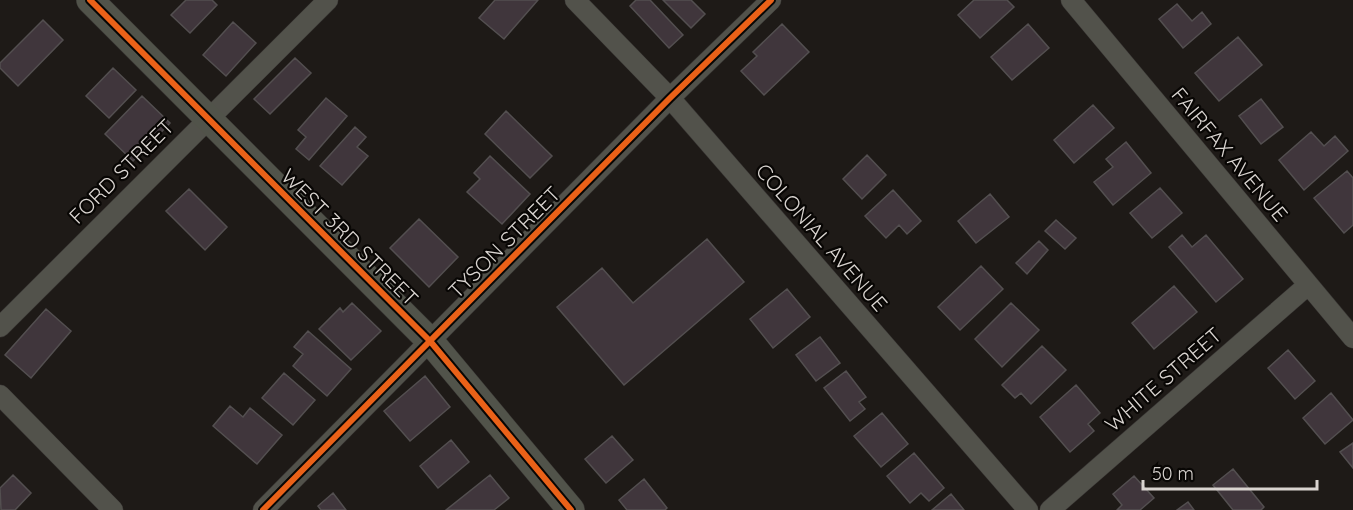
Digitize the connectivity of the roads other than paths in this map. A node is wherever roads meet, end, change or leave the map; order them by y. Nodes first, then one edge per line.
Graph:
1 (90, 0) edge
2 (328, 0) edge
3 (575, 0) edge
4 (771, 0) edge
5 (1071, 0) edge
6 (670, 98) junction
7 (207, 118) junction
8 (1308, 285) junction
9 (0, 327) edge
10 (1353, 338) edge
11 (430, 341) junction
12 (0, 395) edge
13 (113, 510) edge
14 (263, 510) edge
15 (571, 510) edge
16 (1028, 510) edge
17 (1050, 510) edge

1 - 7 street, WEST 3RD STREET
2 - 7 street, FORD STREET
3 - 6 street, COLONIAL AVENUE
4 - 6 street, TYSON STREET
5 - 8 street, FAIRFAX AVENUE
6 - 11 street, TYSON STREET
6 - 16 street, COLONIAL AVENUE
7 - 9 street, FORD STREET
7 - 11 street, WEST 3RD STREET
8 - 10 street, FAIRFAX AVENUE
8 - 17 street, WHITE STREET
11 - 14 street, TYSON STREET
11 - 15 street, WEST 3RD STREET
12 - 13 street

